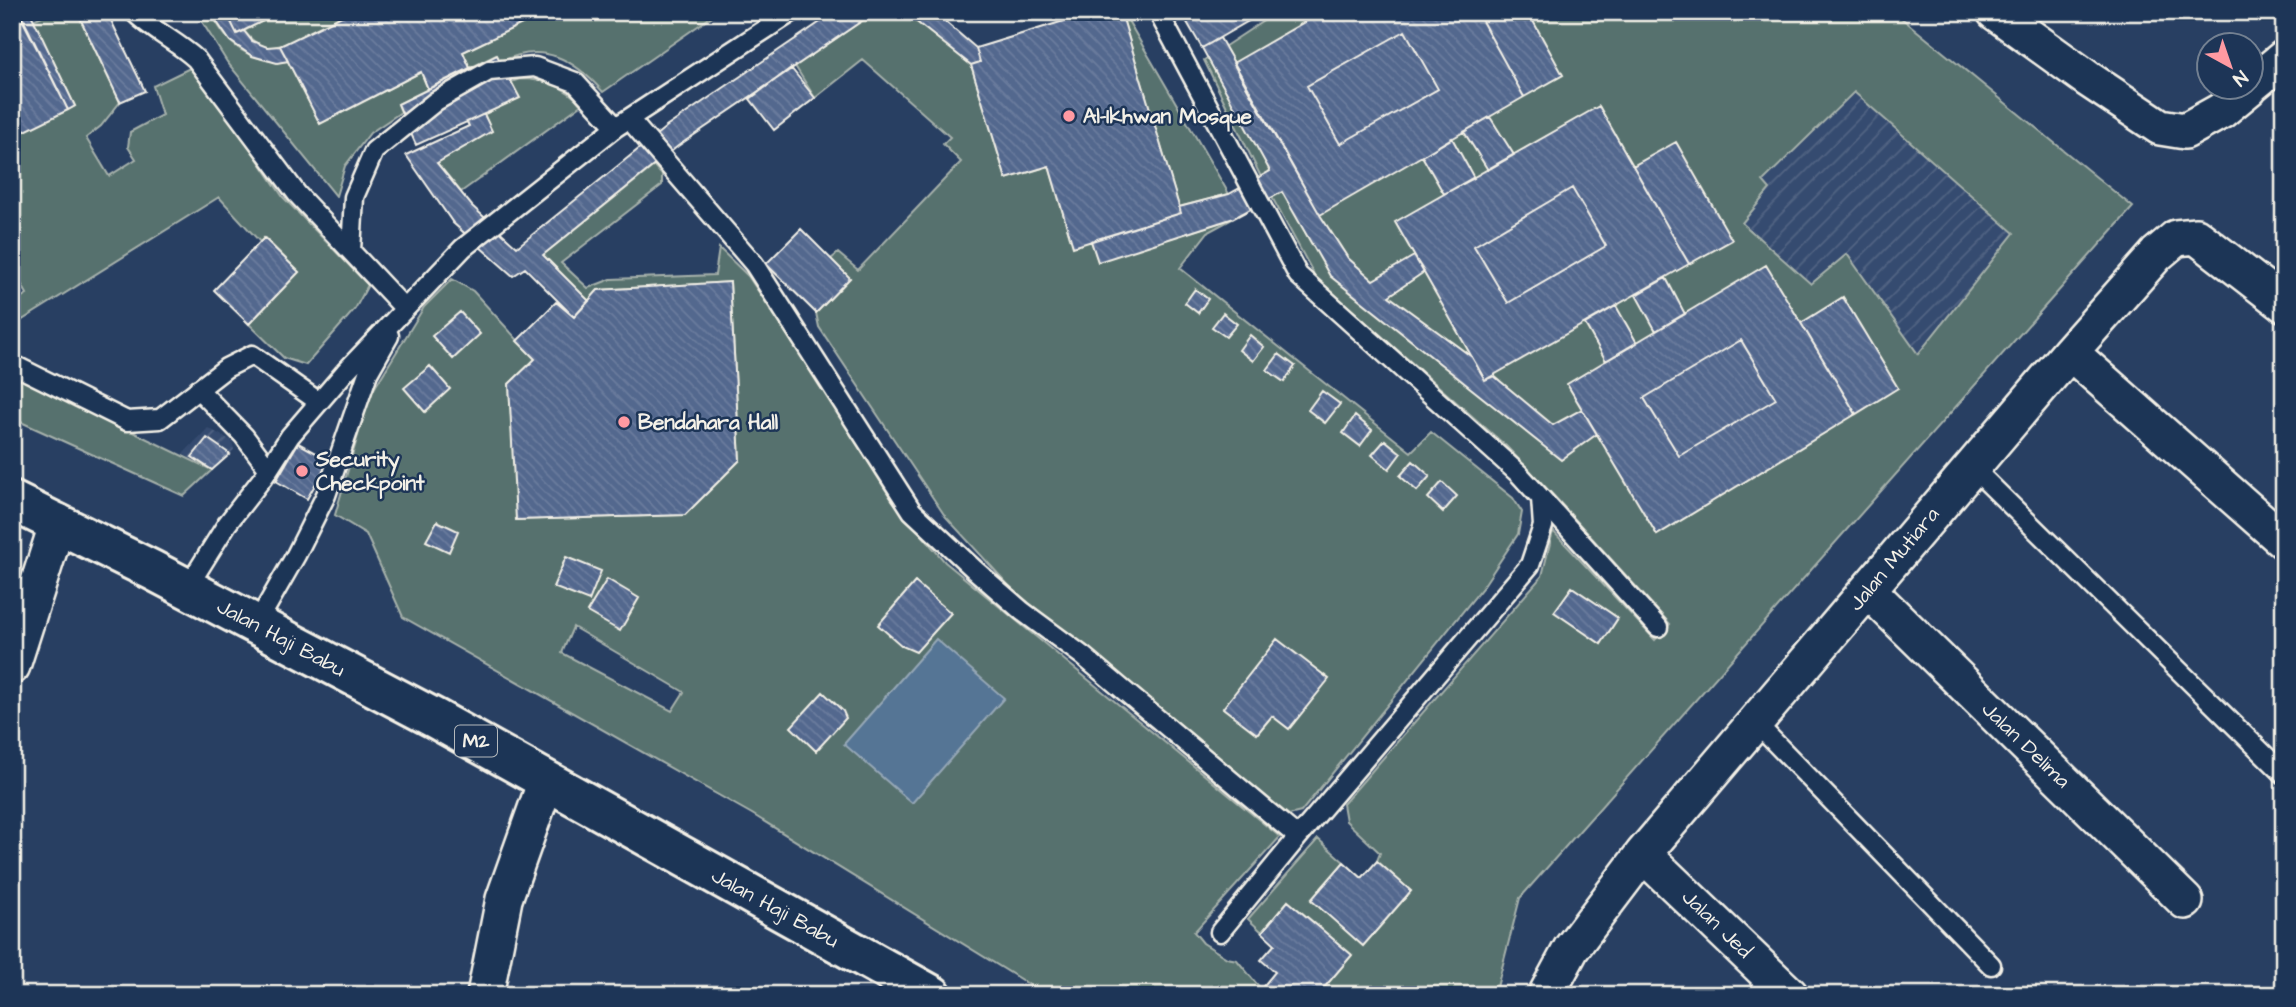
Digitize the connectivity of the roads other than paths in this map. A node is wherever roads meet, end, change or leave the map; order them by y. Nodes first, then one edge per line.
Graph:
1 (134, 12) edge
2 (792, 12) edge
3 (1158, 12) edge
4 (1995, 12) edge
5 (2035, 23) edge
6 (2284, 58) edge
7 (2264, 75) edge
8 (2232, 102) edge
9 (622, 123) junction
10 (351, 251) junction
11 (2284, 304) edge
12 (405, 309) junction
13 (2070, 352) junction
14 (12, 364) edge
15 (198, 389) junction
16 (319, 402) junction
17 (1972, 467) junction
18 (268, 468) junction
19 (1541, 498) junction
20 (12, 501) edge
21 (58, 522) junction
22 (2279, 527) edge
23 (187, 588) junction
24 (1868, 590) junction
25 (256, 625) junction
26 (1658, 627) dead end
27 (12, 666) edge
28 (1755, 722) junction
29 (2284, 774) edge
30 (546, 781) junction
31 (1298, 837) junction
32 (1643, 853) junction
33 (2185, 901) dead end
34 (1220, 932) dead end
35 (1991, 965) dead end
36 (485, 995) edge
37 (932, 995) edge
38 (1546, 995) edge
39 (1790, 995) edge

1 - 10 lane
2 - 9 lane
3 - 19 lane
4 - 5 street
5 - 8 street
6 - 7 street
9 - 10 lane
9 - 12 lane
9 - 31 lane
10 - 12 lane
11 - 13 street, Jalan Mutiara
12 - 16 lane
12 - 25 lane
13 - 17 street, Jalan Mutiara
13 - 22 street
14 - 15 lane
15 - 16 lane
15 - 18 lane
16 - 18 lane
17 - 24 street, Jalan Mutiara
17 - 29 lane
18 - 23 lane
19 - 26 lane
19 - 31 lane
20 - 21 main road, Jalan Haji Babu / M2
21 - 23 main road, Jalan Haji Babu / M2
21 - 27 street
23 - 25 main road, Jalan Haji Babu / M2
24 - 28 street, Jalan Mutiara
24 - 33 street, Jalan Delima
25 - 30 main road, Jalan Haji Babu / M2
28 - 32 street, Jalan Mutiara
28 - 35 lane
30 - 36 street
30 - 37 main road, Jalan Haji Babu / M2
31 - 34 lane
32 - 38 street, Jalan Mutiara
32 - 39 street, Jalan Jed

